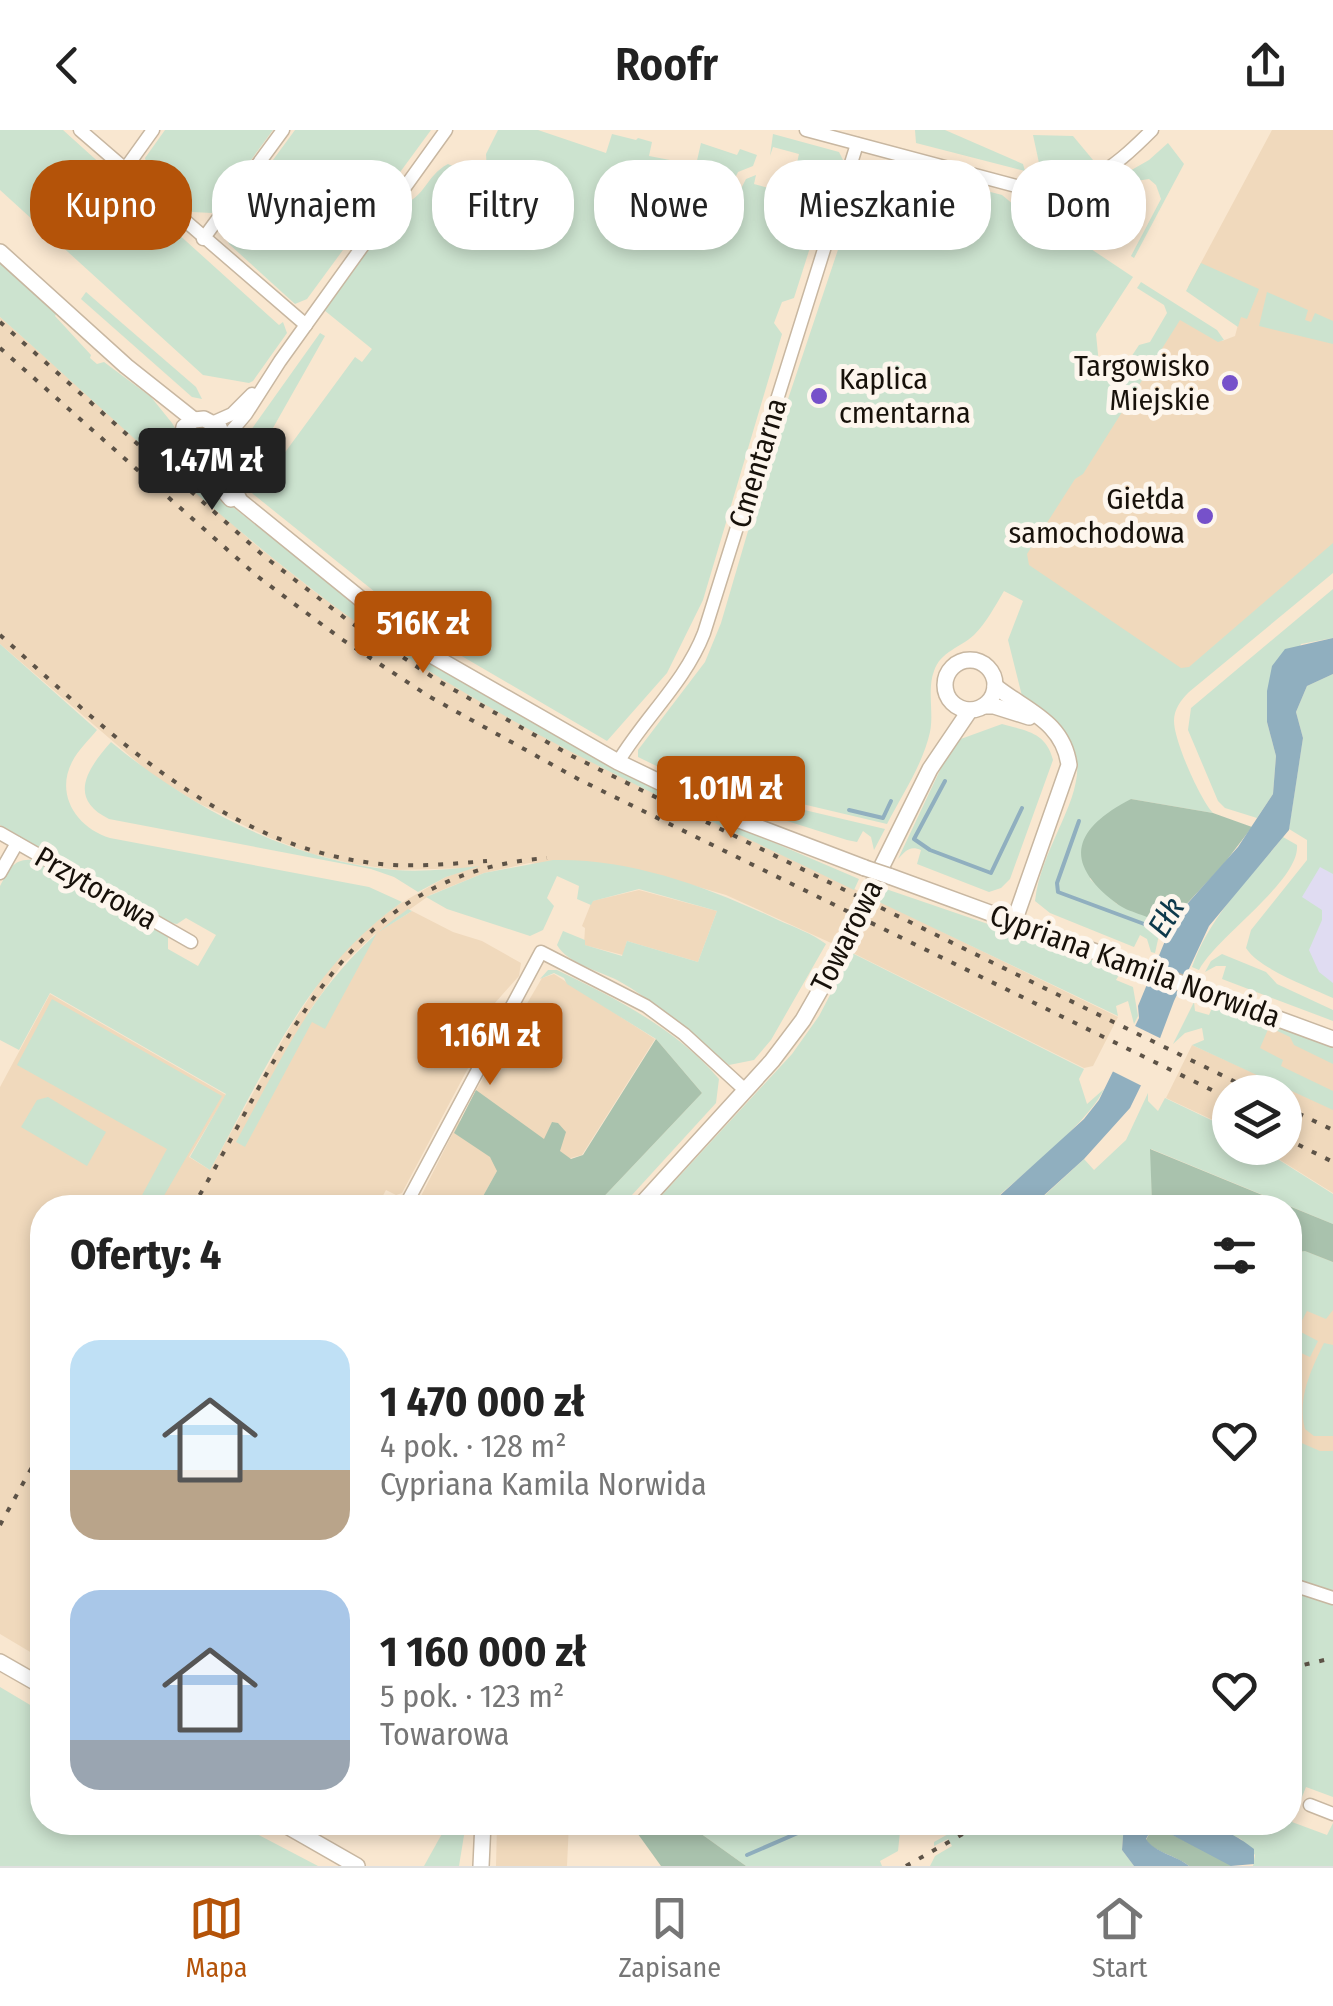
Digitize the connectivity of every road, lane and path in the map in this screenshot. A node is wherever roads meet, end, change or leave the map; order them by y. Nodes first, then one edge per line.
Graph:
1 (80, 130) edge
2 (153, 130) edge
3 (283, 130) edge
4 (446, 130) edge
5 (806, 130) edge
6 (1152, 130) edge
7 (858, 144) junction
8 (115, 160) edge
9 (131, 160) edge
10 (192, 229) edge
11 (203, 239) junction
12 (0, 252) edge
13 (306, 325) junction
14 (280, 362) junction
15 (126, 366) junction
16 (194, 420) junction
17 (214, 422) junction
18 (181, 432) junction
19 (223, 446) junction
20 (202, 464) junction
21 (259, 519) junction
22 (996, 686) junction
23 (949, 698) junction
24 (977, 708) junction
25 (1055, 729) junction
26 (618, 762) junction
27 (930, 769) junction
28 (0, 833) edge
29 (17, 843) junction
30 (0, 873) edge
31 (1014, 922) junction
32 (191, 942) dead end
33 (1333, 1039) edge
34 (745, 1090) junction
35 (411, 1195) edge
36 (650, 1195) edge
37 (1302, 1588) edge
38 (1333, 1598) edge
39 (0, 1662) edge
40 (30, 1679) edge
41 (1310, 1806) dead end
42 (1333, 1814) edge
43 (303, 1835) edge
44 (482, 1835) edge
45 (357, 1866) edge
46 (481, 1866) edge

1 - 8 street
2 - 9 street
3 - 11 street
4 - 13 street
5 - 7 street
6 - 7 street
7 - 26 street, Cmentarna
10 - 11 street
11 - 13 street
12 - 15 street
13 - 14 street
14 - 17 street
14 - 19 street
15 - 16 street
15 - 18 street
16 - 17 street
16 - 18 street
17 - 19 street
18 - 20 street
19 - 20 street
19 - 21 street, Cypriana Kamila Norwida
20 - 21 street, Cypriana Kamila Norwida
21 - 26 street, Cypriana Kamila Norwida
22 - 23 street
22 - 24 street
22 - 25 street
23 - 24 street
23 - 27 street, Towarowa
24 - 25 street
24 - 27 street, Towarowa
25 - 31 street
26 - 31 street, Cypriana Kamila Norwida, bridge
27 - 34 street, Towarowa
28 - 29 street, Przytorowa
29 - 30 street
29 - 32 street, Przytorowa
31 - 33 street, Cypriana Kamila Norwida
34 - 35 street
34 - 36 street, Towarowa
37 - 38 street
39 - 40 street
41 - 42 street
43 - 45 street
44 - 46 street

